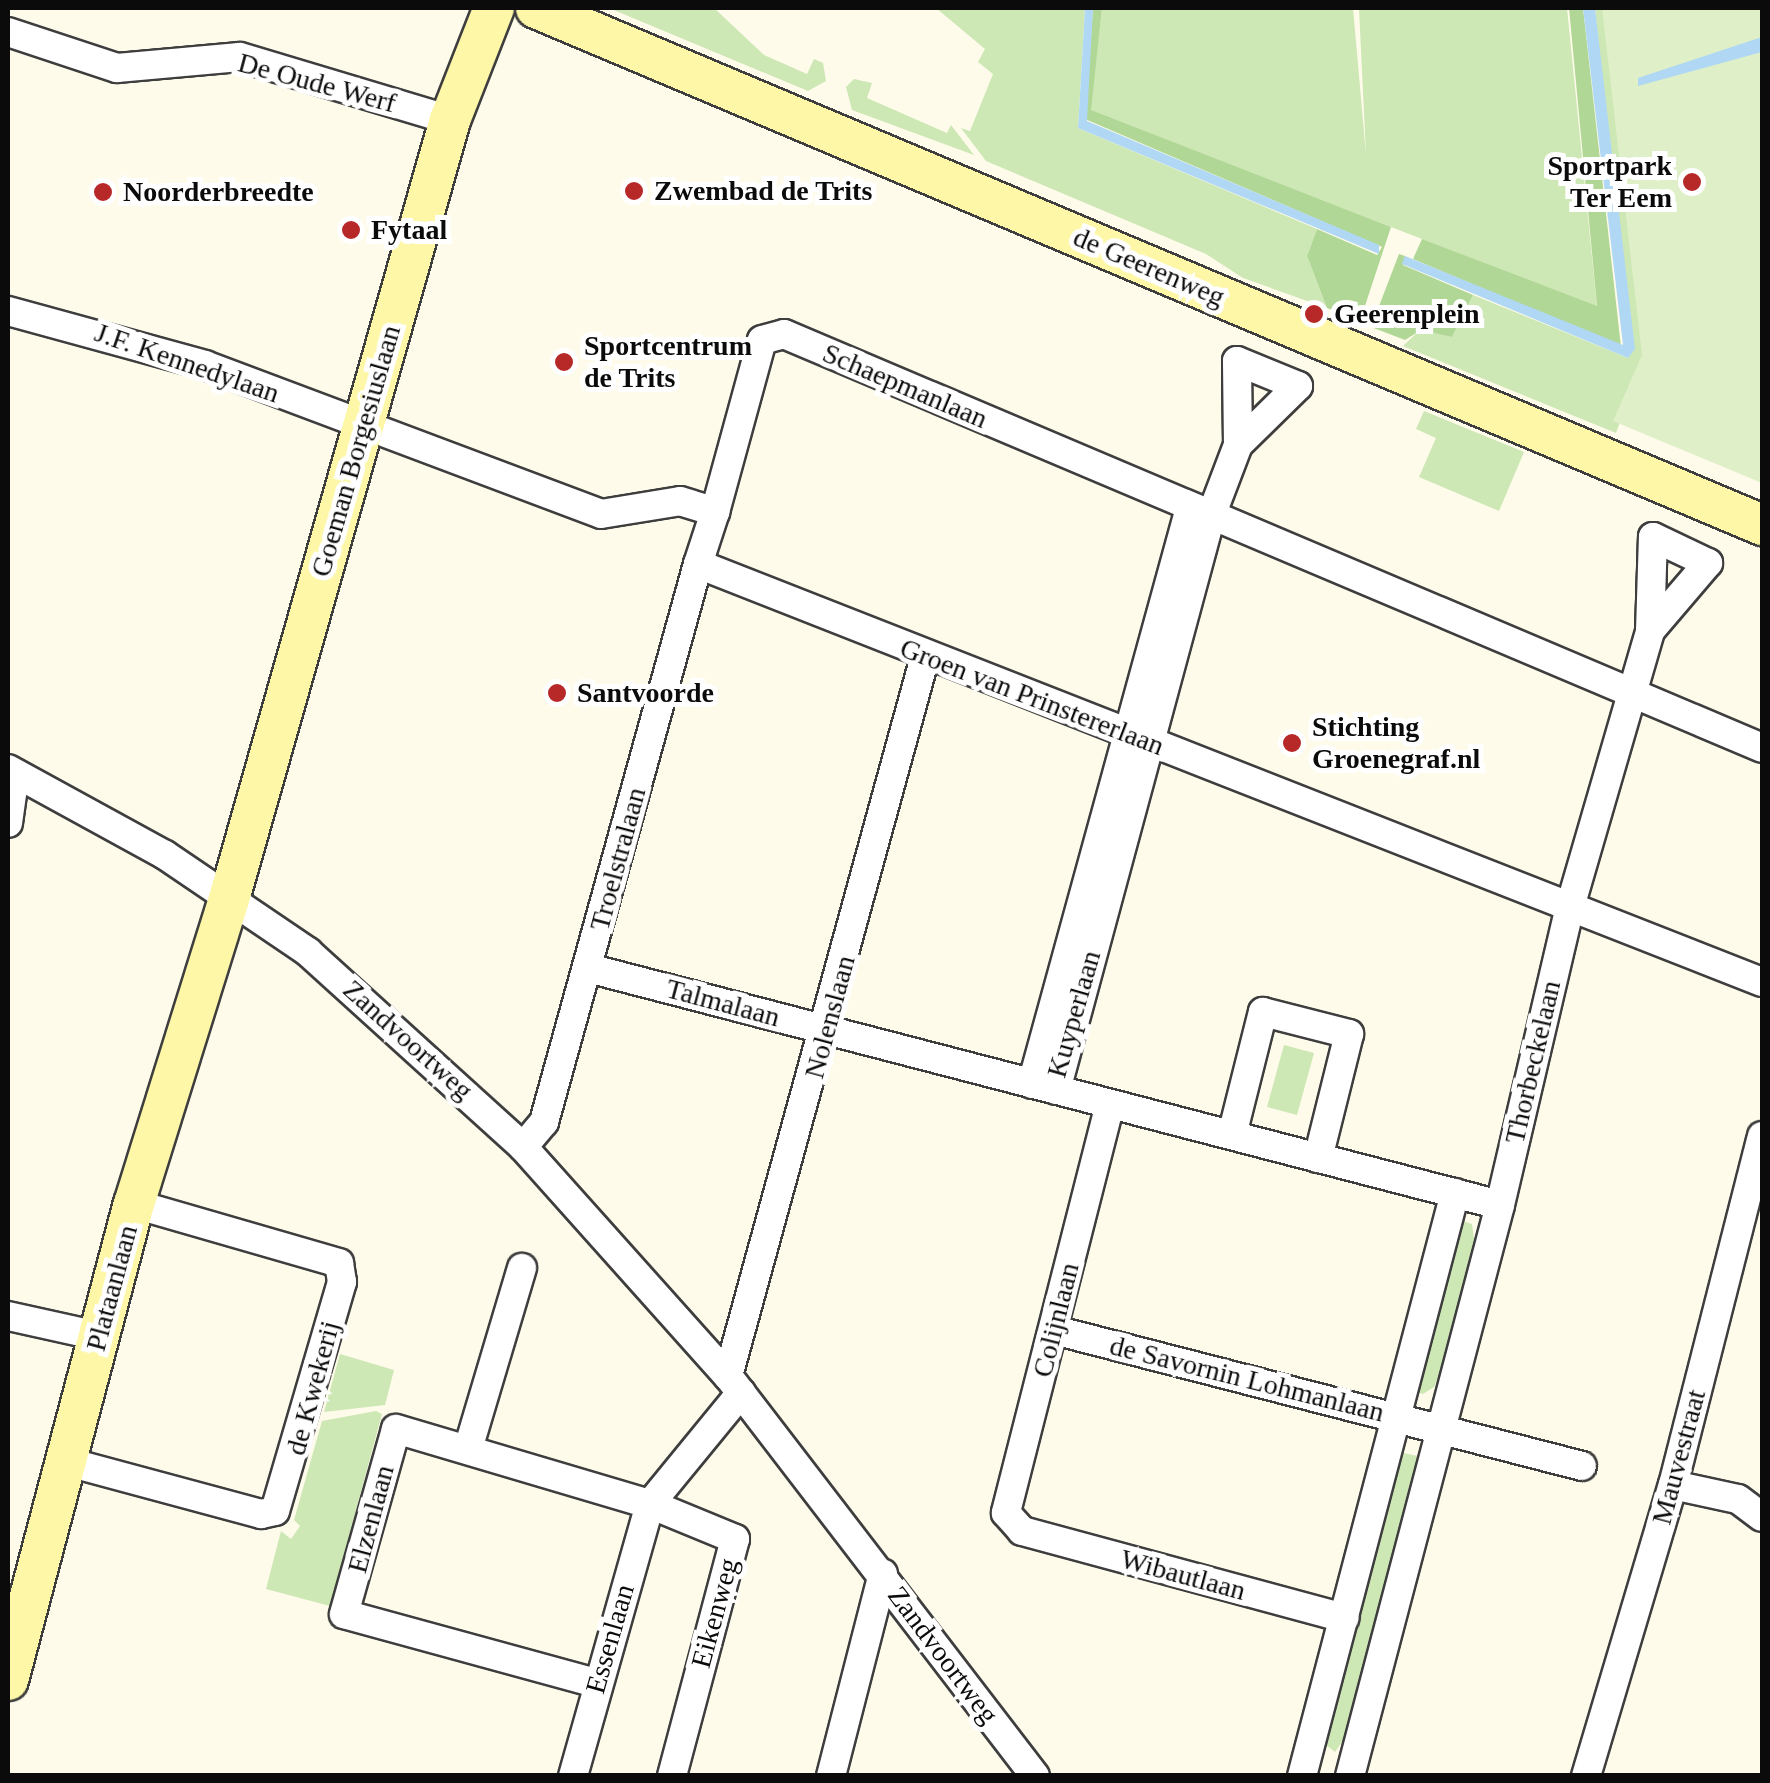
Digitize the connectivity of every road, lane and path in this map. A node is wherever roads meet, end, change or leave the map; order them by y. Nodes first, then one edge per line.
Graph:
1 (494, 8) edge
2 (536, 8) edge
3 (8, 32) edge
4 (450, 120) junction
5 (8, 311) edge
6 (362, 428) junction
7 (1238, 445) dead end
8 (715, 512) junction
9 (1201, 512) junction
10 (1762, 525) edge
11 (698, 564) junction
12 (1650, 631) dead end
13 (926, 656) junction
14 (1628, 695) junction
15 (1138, 737) junction
16 (1762, 748) edge
17 (11, 771) edge
18 (8, 822) edge
19 (228, 899) junction
20 (1570, 907) junction
21 (588, 968) junction
22 (1762, 982) edge
23 (827, 1030) junction
24 (1044, 1086) junction
25 (1110, 1104) junction
26 (1232, 1135) junction
27 (1762, 1136) edge
28 (523, 1146) junction
29 (1318, 1158) junction
30 (1455, 1194) junction
31 (134, 1204) junction
32 (1500, 1205) junction
33 (522, 1268) dead end
34 (8, 1316) edge
35 (1054, 1330) junction
36 (98, 1336) junction
37 (734, 1385) junction
38 (1396, 1417) junction
39 (1441, 1430) junction
40 (468, 1449) junction
41 (68, 1462) junction
42 (1582, 1466) dead end
43 (1673, 1485) junction
44 (650, 1504) junction
45 (1762, 1517) edge
46 (1022, 1531) joint
47 (883, 1574) junction
48 (1344, 1618) junction
49 (8, 1680) edge
50 (596, 1683) junction
51 (573, 1776) edge
52 (672, 1776) edge
53 (832, 1776) edge
54 (1034, 1776) edge
55 (1302, 1776) edge
56 (1350, 1776) edge
57 (1586, 1776) edge

1 - 4 street, Goeman Borgesiuslaan
2 - 10 street, de Geerenweg
3 - 4 street, De Oude Werf
4 - 6 street, Goeman Borgesiuslaan
5 - 6 street, J.F. Kennedylaan
6 - 8 street
6 - 19 street, Goeman Borgesiuslaan
7 - 9 street
8 - 9 street, Schaepmanlaan
8 - 11 street
9 - 14 street, Schaepmanlaan
9 - 15 street, Kuyperlaan
11 - 13 street, Groen van Prinstererlaan
11 - 21 street, Troelstralaan
12 - 14 street
13 - 15 street, Groen van Prinstererlaan
13 - 23 street, Nolenslaan
14 - 16 street, Schaepmanlaan
14 - 20 street, Thorbeckelaan
15 - 20 street, Groen van Prinstererlaan
15 - 24 street, Kuyperlaan
17 - 18 street
17 - 19 street, Zandvoortweg
19 - 28 street, Zandvoortweg
19 - 31 street, Plataanlaan
20 - 22 street, Groen van Prinstererlaan
20 - 32 street, Thorbeckelaan
21 - 23 street, Talmalaan
21 - 28 street, Troelstralaan
23 - 24 street, Talmalaan
23 - 37 street, Nolenslaan
24 - 25 street, Talmalaan
25 - 26 street, Talmalaan
25 - 35 street, Colijnlaan
26 - 29 street, Talmalaan
26 - 29 street
27 - 43 street, Mauvestraat
28 - 37 street, Zandvoortweg
29 - 30 street, Talmalaan
30 - 32 street, Talmalaan
30 - 38 street
31 - 36 street, Plataanlaan
31 - 41 street, de Kwekerij
32 - 39 street, Thorbeckelaan
33 - 40 street
34 - 36 street
35 - 38 street, de Savornin Lohmanlaan
35 - 46 street, Colijnlaan
36 - 41 street, Plataanlaan
37 - 44 street
37 - 47 street, Zandvoortweg
38 - 39 street, de Savornin Lohmanlaan
38 - 48 street
39 - 42 street
39 - 56 street, Thorbeckelaan
40 - 44 street, Elzenlaan
40 - 50 street, Elzenlaan
41 - 49 street, Plataanlaan
43 - 45 street
43 - 57 street, Mauvestraat
44 - 50 street, Essenlaan
44 - 52 street, Eikenweg
46 - 48 street, Wibautlaan
47 - 53 street
47 - 54 street, Zandvoortweg
48 - 55 street
50 - 51 street, Essenlaan

